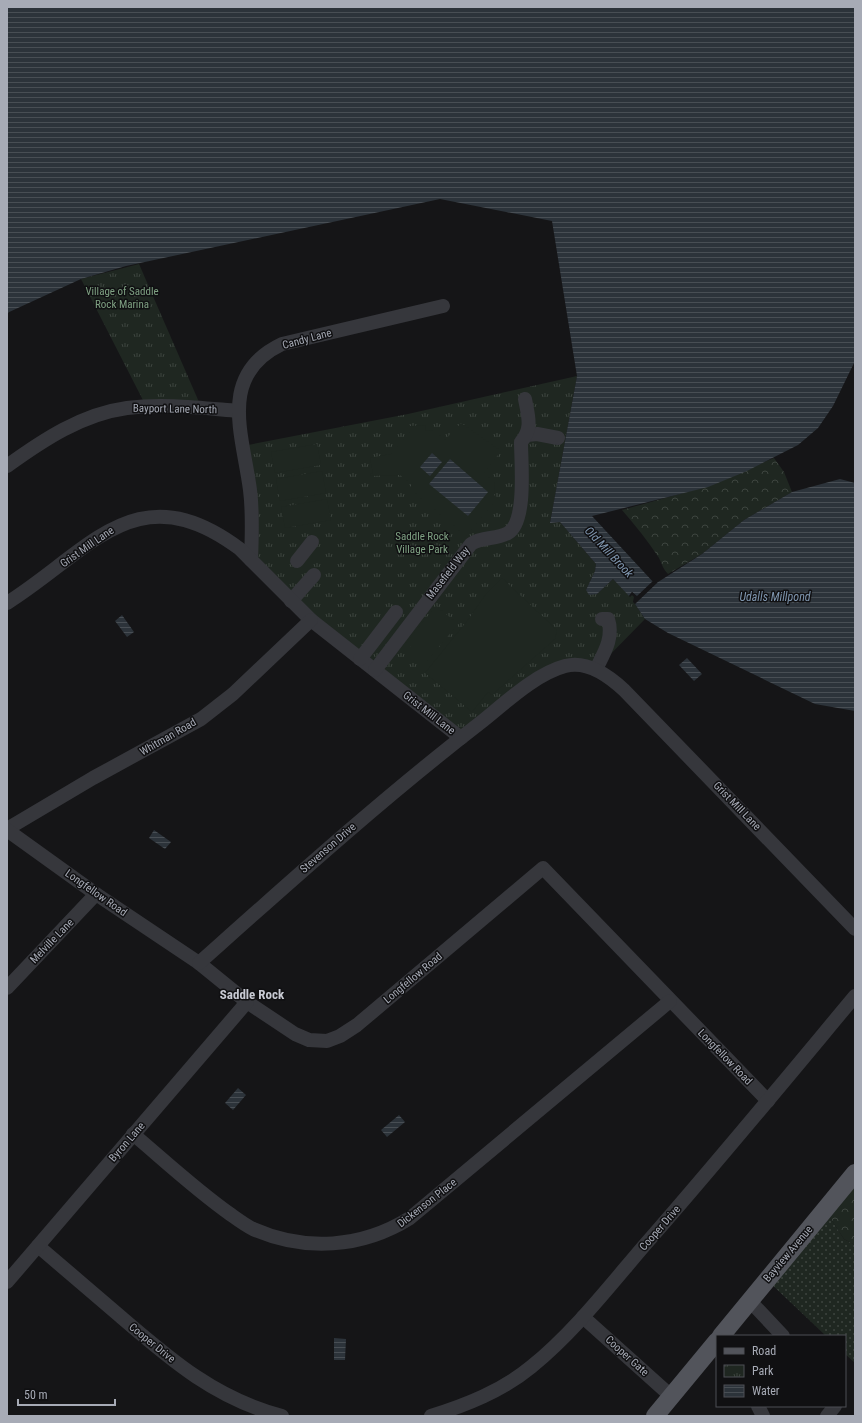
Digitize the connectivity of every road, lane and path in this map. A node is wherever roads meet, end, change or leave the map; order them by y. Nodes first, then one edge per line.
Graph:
1 (443, 306) dead end
2 (524, 399) dead end
3 (238, 411) junction
4 (527, 435) junction
5 (558, 438) dead end
6 (7, 466) edge
7 (312, 542) dead end
8 (252, 560) junction
9 (297, 561) dead end
10 (314, 575) dead end
11 (291, 601) junction
12 (7, 603) edge
13 (396, 612) dead end
14 (602, 619) dead end
15 (311, 620) junction
16 (360, 658) junction
17 (596, 669) junction
18 (375, 670) junction
19 (461, 738) junction
20 (7, 830) edge
21 (96, 894) junction
22 (855, 929) edge
23 (199, 962) junction
24 (7, 988) edge
25 (855, 996) edge
26 (670, 1001) junction
27 (247, 1002) junction
28 (768, 1101) junction
29 (134, 1134) junction
30 (855, 1173) edge
31 (38, 1246) junction
32 (7, 1282) edge
33 (750, 1301) junction
34 (583, 1316) junction
35 (722, 1335) edge
36 (782, 1335) edge
37 (716, 1342) edge
38 (671, 1396) junction
39 (759, 1407) edge
40 (834, 1407) edge
41 (282, 1416) edge
42 (430, 1416) edge
43 (654, 1416) edge
44 (764, 1416) edge
45 (827, 1416) edge

1 - 3 street, Candy Lane
2 - 4 street, Masefield Way
3 - 6 street, Bayport Lane North
3 - 8 street, Candy Lane
4 - 5 street
4 - 18 street, Masefield Way
7 - 9 street
8 - 11 street, Grist Mill Lane
8 - 12 street, Grist Mill Lane
10 - 11 street
11 - 15 street, Grist Mill Lane
13 - 16 street
14 - 17 street
15 - 16 street, Grist Mill Lane
15 - 20 street, Whitman Road
16 - 18 street, Grist Mill Lane
17 - 19 street, Grist Mill Lane
17 - 22 street, Grist Mill Lane
18 - 19 street, Grist Mill Lane
19 - 23 street, Stevenson Drive
20 - 21 street, Longfellow Road
21 - 23 street, Longfellow Road
21 - 24 street, Melville Lane
23 - 27 street, Longfellow Road
25 - 28 street, Cooper Drive
26 - 27 street, Longfellow Road
26 - 28 street, Longfellow Road
26 - 29 street, Dickenson Place
27 - 29 street, Byron Lane
28 - 34 street, Cooper Drive
29 - 31 street, Byron Lane
30 - 33 main road, Bayview Avenue
31 - 32 street, Byron Lane
31 - 41 street, Cooper Drive
33 - 35 main road, Bayview Avenue
33 - 36 street
34 - 38 street, Cooper Gate
34 - 42 street, Cooper Drive
37 - 38 main road
38 - 43 main road
39 - 44 street
40 - 45 street

